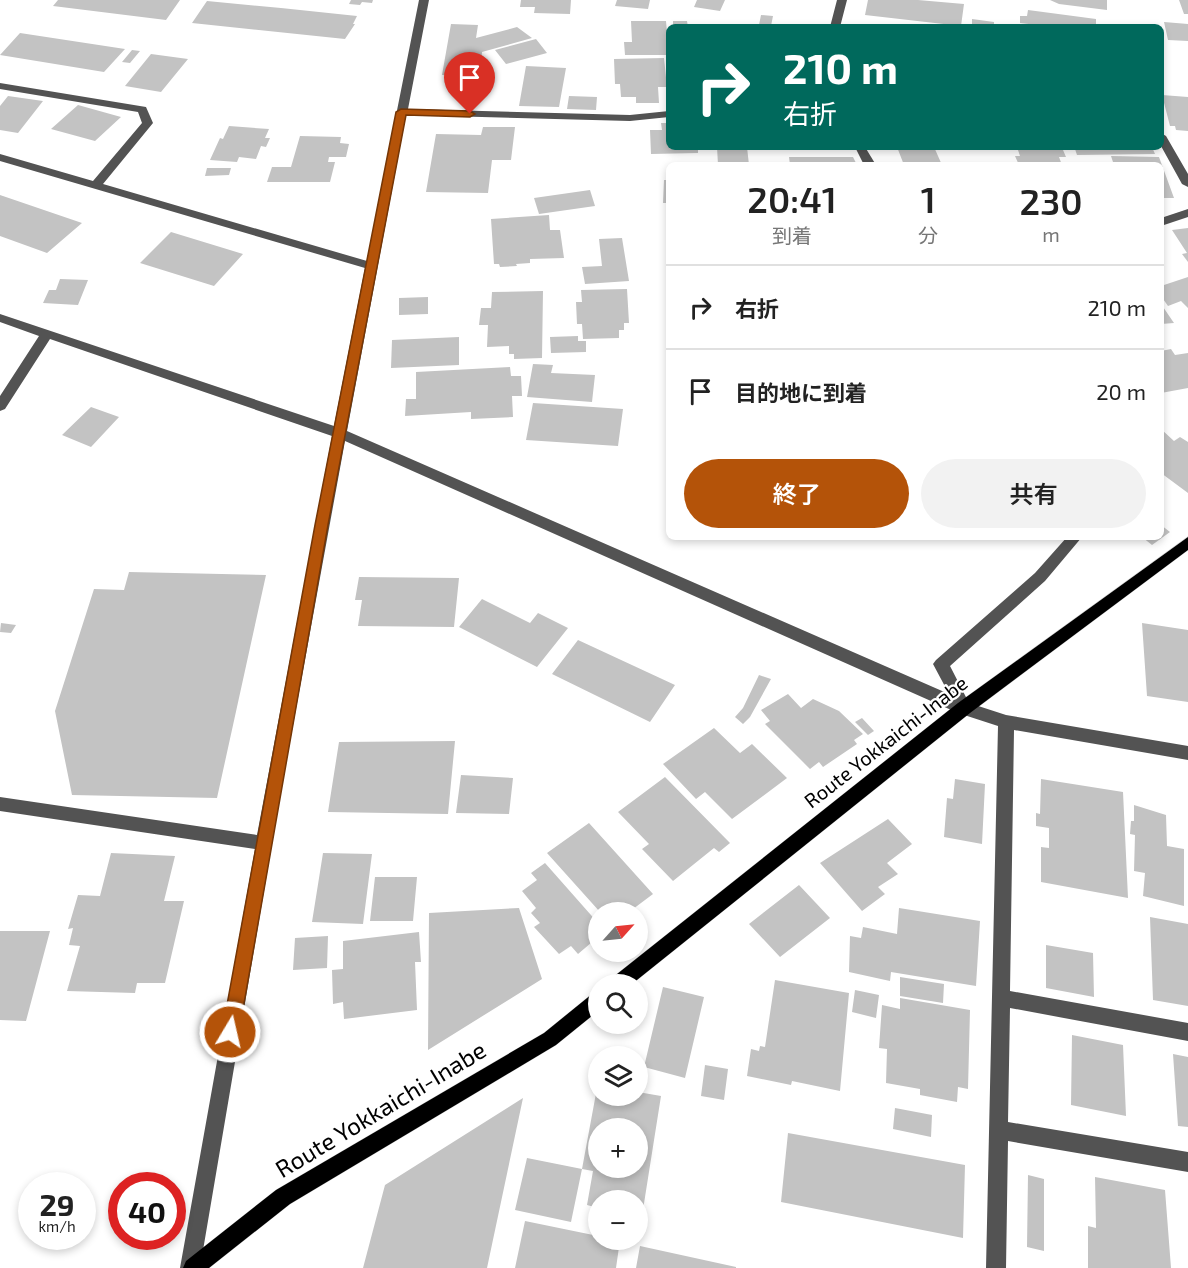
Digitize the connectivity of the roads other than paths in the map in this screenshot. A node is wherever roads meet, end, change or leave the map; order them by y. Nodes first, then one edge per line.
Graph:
1 (424, 0) edge
2 (842, 0) edge
3 (836, 24) edge
4 (0, 86) edge
5 (401, 112) junction
6 (666, 114) edge
7 (1164, 141) edge
8 (0, 157) edge
9 (1188, 184) edge
10 (96, 185) junction
11 (1188, 213) edge
12 (1164, 221) edge
13 (371, 266) junction
14 (0, 318) edge
15 (47, 334) junction
16 (0, 406) edge
17 (339, 434) junction
18 (1073, 540) edge
19 (1188, 543) edge
20 (964, 708) junction
21 (1006, 722) junction
22 (1188, 753) edge
23 (0, 804) edge
24 (262, 843) junction
25 (631, 974) edge
26 (1001, 998) junction
27 (588, 1008) edge
28 (1188, 1032) edge
29 (999, 1130) junction
30 (1188, 1162) edge
31 (192, 1268) edge
32 (996, 1268) edge

1 - 5 street
2 - 3 street
4 - 10 street
5 - 6 street
5 - 13 street
7 - 9 street
8 - 10 street
10 - 13 street
11 - 12 street
13 - 17 street
14 - 15 street
15 - 16 street
15 - 17 street
17 - 20 street
17 - 24 street
18 - 20 street
19 - 20 main road, Route Yokkaichi-Inabe
20 - 21 street
20 - 25 main road, Route Yokkaichi-Inabe
21 - 22 street
21 - 26 street
23 - 24 street
24 - 31 street
26 - 28 street
26 - 29 street
27 - 31 main road, Route Yokkaichi-Inabe
29 - 30 street
29 - 32 street

